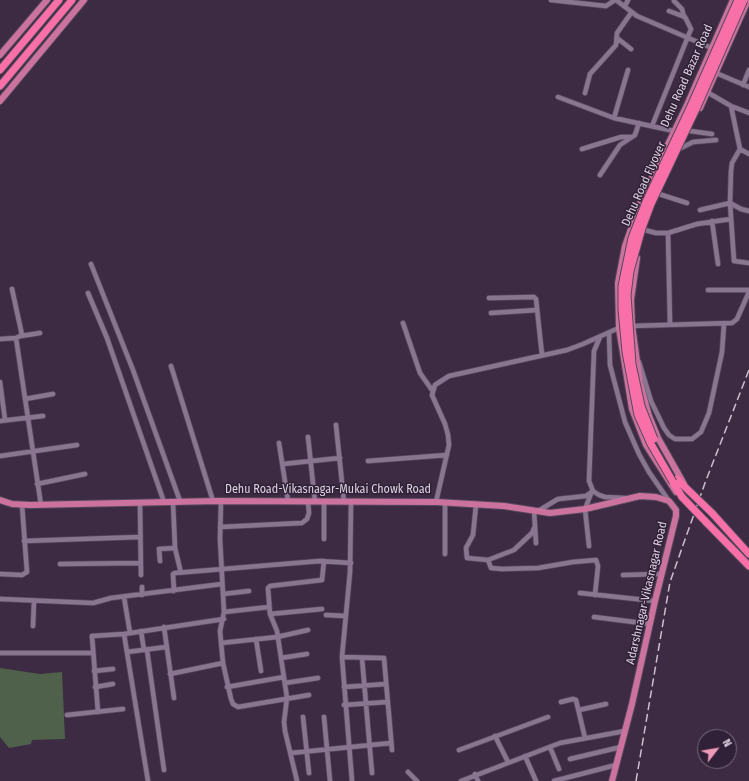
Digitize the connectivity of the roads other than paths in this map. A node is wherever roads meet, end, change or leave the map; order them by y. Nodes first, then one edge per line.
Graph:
1 (45, 0) edge
2 (59, 0) edge
3 (72, 0) edge
4 (84, 0) edge
5 (550, 0) edge
6 (616, 0) edge
7 (620, 0) edge
8 (628, 0) edge
9 (733, 0) edge
10 (738, 0) edge
11 (744, 0) edge
12 (748, 0) edge
13 (674, 1) edge
14 (625, 6) junction
15 (747, 9) edge
16 (669, 11) dead end
17 (631, 13) junction
18 (637, 16) junction
19 (684, 16) junction
20 (617, 38) junction
21 (688, 38) junction
22 (631, 49) dead end
23 (712, 49) junction
24 (725, 54) junction
25 (0, 55) edge
26 (0, 70) edge
27 (628, 70) dead end
28 (749, 70) edge
29 (716, 73) junction
30 (742, 84) junction
31 (0, 86) edge
32 (749, 87) edge
33 (707, 92) junction
34 (585, 93) dead end
35 (558, 97) dead end
36 (0, 100) edge
37 (731, 106) junction
38 (749, 113) edge
39 (614, 118) junction
40 (639, 123) junction
41 (652, 126) junction
42 (674, 131) junction
43 (690, 131) junction
44 (712, 134) dead end
45 (630, 137) junction
46 (716, 140) dead end
47 (681, 148) junction
48 (582, 149) dead end
49 (740, 149) junction
50 (749, 154) edge
51 (600, 175) dead end
52 (659, 194) junction
53 (687, 203) dead end
54 (730, 203) junction
55 (700, 210) dead end
56 (749, 211) edge
57 (731, 219) junction
58 (712, 221) junction
59 (644, 230) junction
60 (668, 233) junction
61 (91, 264) dead end
62 (718, 264) dead end
63 (749, 264) edge
64 (12, 289) dead end
65 (708, 290) dead end
66 (749, 291) edge
67 (88, 293) dead end
68 (489, 298) dead end
69 (537, 310) junction
70 (491, 313) dead end
71 (404, 323) dead end
72 (670, 324) junction
73 (724, 324) junction
74 (632, 325) junction
75 (619, 328) junction
76 (40, 333) dead end
77 (609, 333) junction
78 (19, 337) junction
79 (600, 337) junction
80 (0, 339) edge
81 (636, 353) junction
82 (542, 355) junction
83 (171, 366) dead end
84 (0, 382) edge
85 (432, 390) junction
86 (53, 394) dead end
87 (25, 399) junction
88 (43, 416) dead end
89 (27, 417) junction
90 (3, 420) edge
91 (336, 425) dead end
92 (308, 437) dead end
93 (279, 443) dead end
94 (77, 445) dead end
95 (32, 452) junction
96 (447, 455) junction
97 (0, 456) edge
98 (340, 458) junction
99 (311, 461) junction
100 (368, 461) dead end
101 (283, 464) junction
102 (85, 474) dead end
103 (675, 481) junction
104 (37, 484) junction
105 (686, 488) junction
106 (593, 491) junction
107 (682, 497) junction
108 (627, 498) junction
109 (0, 500) edge
110 (220, 500) junction
111 (177, 501) junction
112 (213, 501) junction
113 (288, 501) junction
114 (669, 501) junction
115 (164, 502) junction
116 (308, 502) junction
117 (315, 502) junction
118 (324, 502) junction
119 (344, 502) junction
120 (351, 502) junction
121 (436, 502) junction
122 (444, 502) junction
123 (140, 503) junction
124 (476, 504) junction
125 (22, 505) junction
126 (41, 505) junction
127 (585, 509) junction
128 (536, 511) junction
129 (535, 526) junction
130 (220, 527) junction
131 (140, 537) junction
132 (324, 539) dead end
133 (24, 541) junction
134 (536, 543) dead end
135 (589, 546) dead end
136 (175, 548) junction
137 (747, 552) edge
138 (445, 554) dead end
139 (488, 560) junction
140 (160, 561) dead end
141 (324, 561) junction
142 (140, 563) junction
143 (351, 563) junction
144 (60, 564) dead end
145 (749, 566) edge
146 (180, 569) dead end
147 (221, 569) junction
148 (0, 574) edge
149 (661, 574) junction
150 (141, 575) dead end
151 (623, 575) dead end
152 (222, 584) junction
153 (142, 587) dead end
154 (174, 591) junction
155 (249, 591) dead end
156 (580, 593) dead end
157 (223, 594) junction
158 (142, 595) junction
159 (595, 595) junction
160 (124, 597) junction
161 (0, 599) edge
162 (34, 601) junction
163 (655, 601) junction
164 (269, 607) junction
165 (322, 609) dead end
166 (224, 612) junction
167 (270, 614) junction
168 (326, 615) dead end
169 (346, 616) junction
170 (594, 617) dead end
171 (224, 619) junction
172 (650, 624) junction
173 (33, 626) dead end
174 (164, 628) junction
175 (308, 630) dead end
176 (141, 631) junction
177 (130, 633) junction
178 (124, 634) junction
179 (277, 637) junction
180 (256, 639) junction
181 (221, 643) junction
182 (166, 646) junction
183 (145, 650) junction
184 (127, 652) junction
185 (0, 653) edge
186 (92, 653) junction
187 (307, 654) dead end
188 (342, 657) junction
189 (281, 658) junction
190 (362, 658) junction
191 (223, 663) junction
192 (113, 669) dead end
193 (94, 671) junction
194 (261, 671) dead end
195 (170, 674) junction
196 (284, 677) junction
197 (318, 678) dead end
198 (285, 683) junction
199 (113, 684) dead end
200 (386, 684) junction
201 (364, 686) junction
202 (95, 687) junction
203 (227, 687) junction
204 (344, 687) junction
205 (309, 695) dead end
206 (174, 698) dead end
207 (287, 698) junction
208 (387, 702) junction
209 (561, 702) dead end
210 (366, 703) junction
211 (606, 704) dead end
212 (344, 705) junction
213 (123, 709) dead end
214 (579, 710) junction
215 (98, 712) junction
216 (67, 715) dead end
217 (303, 717) dead end
218 (324, 717) dead end
219 (548, 718) dead end
220 (625, 731) junction
221 (496, 736) junction
222 (585, 738) junction
223 (391, 743) junction
224 (369, 746) junction
225 (349, 747) junction
226 (550, 747) junction
227 (621, 747) junction
228 (327, 749) junction
229 (392, 750) dead end
230 (459, 750) dead end
231 (306, 752) junction
232 (291, 753) junction
233 (525, 756) junction
234 (570, 759) dead end
235 (508, 762) junction
236 (616, 765) junction
237 (559, 769) dead end
238 (164, 770) dead end
239 (408, 772) dead end
240 (309, 773) dead end
241 (372, 773) dead end
242 (476, 774) junction
243 (148, 781) edge
244 (297, 781) edge
245 (330, 781) edge
246 (352, 781) edge
247 (417, 781) edge
248 (461, 781) edge
249 (478, 781) edge
250 (536, 781) edge
251 (554, 781) edge
252 (612, 781) edge

1 - 25 main road
2 - 26 highway
3 - 31 highway
4 - 36 main road
5 - 6 street
6 - 17 street
7 - 14 street
8 - 14 street
9 - 23 main road, Dehu Road Bazar Road
10 - 103 highway, Dehu Road Flyover, bridge
11 - 103 highway, Dehu Road Flyover, bridge
12 - 15 main road, Dehu Road Bazar Road
13 - 19 street
14 - 18 street
15 - 24 main road, Dehu Road Bazar Road
16 - 19 street
17 - 18 street
17 - 20 street
18 - 21 street
19 - 21 street
20 - 22 street
20 - 34 street
21 - 23 street
21 - 41 street
23 - 24 street
23 - 42 main road, Dehu Road Bazar Road
24 - 29 main road, Dehu Road Bazar Road
27 - 39 street
28 - 30 street
29 - 30 street
29 - 33 main road, Dehu Road Bazar Road
30 - 32 street
33 - 37 street
33 - 43 main road, Dehu Road Bazar Road
35 - 39 street
37 - 38 street
37 - 49 street
39 - 40 street
40 - 41 street
40 - 45 street
41 - 42 street
42 - 75 main road, Dehu Road Bazar Road
43 - 44 street
43 - 47 main road, Dehu Road Bazar Road
45 - 48 street
45 - 51 street
46 - 47 street
47 - 52 main road, Dehu Road Bazar Road
49 - 50 street
49 - 54 street
52 - 53 street
52 - 59 main road, Dehu Road Bazar Road
54 - 55 street
54 - 56 street
54 - 57 street
57 - 58 street
57 - 63 street
58 - 60 street
58 - 62 street
59 - 60 street
59 - 74 main road, Dehu Road Bazar Road
60 - 72 street
61 - 111 street
64 - 78 street
65 - 66 street
66 - 73 street
67 - 115 street
68 - 69 street
69 - 70 street
69 - 82 street
71 - 85 street, Dehu Road-Vikasnagar-Mukai Chowk Road
72 - 73 street
72 - 74 street
73 - 81 street
74 - 75 street
74 - 81 main road, Dehu Road Bazar Road
75 - 77 street
75 - 107 main road, Dehu Road Bazar Road
76 - 78 street
77 - 79 street
77 - 114 street
78 - 80 street
78 - 87 street
79 - 82 street
79 - 106 street
81 - 105 main road, Dehu Road Bazar Road
82 - 85 street
83 - 112 street
84 - 90 street
85 - 96 street, Dehu Road-Vikasnagar-Mukai Chowk Road
86 - 87 street
87 - 89 street
88 - 89 street
89 - 90 street
89 - 95 street
91 - 98 street
92 - 99 street
93 - 101 street
94 - 95 street
95 - 97 street
95 - 104 street
96 - 100 street
96 - 121 street, Dehu Road-Vikasnagar-Mukai Chowk Road
98 - 99 street
98 - 119 street
99 - 101 street
99 - 117 street
101 - 113 street
102 - 104 street
103 - 105 highway, Dehu Road Flyover
103 - 107 highway, Dehu Road Flyover
104 - 126 street
105 - 137 highway, Dehu Road Flyover, bridge
106 - 108 street
106 - 127 street
106 - 128 street
107 - 145 highway, Dehu Road Flyover, bridge
108 - 114 main road
108 - 127 main road
109 - 125 main road, Dehu Road-Vikasnagar-Mukai Chowk Road
110 - 112 main road, Dehu Road-Vikasnagar-Mukai Chowk Road
110 - 113 main road, Dehu Road-Vikasnagar-Mukai Chowk Road
110 - 130 street
111 - 112 main road, Dehu Road-Vikasnagar-Mukai Chowk Road
111 - 115 main road, Dehu Road-Vikasnagar-Mukai Chowk Road
111 - 136 street
113 - 116 main road, Dehu Road-Vikasnagar-Mukai Chowk Road
114 - 149 main road, Adarshnagar-Vikasnagar Road
115 - 123 main road, Dehu Road-Vikasnagar-Mukai Chowk Road
116 - 117 main road, Dehu Road-Vikasnagar-Mukai Chowk Road
116 - 130 street
117 - 118 main road, Dehu Road-Vikasnagar-Mukai Chowk Road
118 - 119 main road, Dehu Road-Vikasnagar-Mukai Chowk Road
118 - 132 street
119 - 120 main road, Dehu Road-Vikasnagar-Mukai Chowk Road
120 - 121 main road, Dehu Road-Vikasnagar-Mukai Chowk Road
120 - 143 street
121 - 122 main road
122 - 124 main road
122 - 138 street
123 - 126 main road, Dehu Road-Vikasnagar-Mukai Chowk Road
123 - 131 street
124 - 128 main road
124 - 139 street
125 - 126 main road, Dehu Road-Vikasnagar-Mukai Chowk Road
125 - 133 street
127 - 128 main road
127 - 135 street
128 - 129 street
129 - 134 street
129 - 139 street
130 - 147 street
131 - 133 street
131 - 142 street
133 - 148 street
136 - 140 street
136 - 146 street
139 - 159 street
141 - 143 street
141 - 147 street
141 - 164 street
142 - 144 street
142 - 150 street
143 - 169 street
147 - 152 street
147 - 154 street
149 - 151 street
149 - 163 main road, Adarshnagar-Vikasnagar Road
152 - 154 street
152 - 157 street
153 - 158 street
154 - 158 street
155 - 157 street
156 - 159 street
157 - 166 street
158 - 160 street
159 - 163 street
160 - 162 street
160 - 177 street
161 - 162 street
162 - 173 street
163 - 172 main road, Adarshnagar-Vikasnagar Road
164 - 166 street
164 - 167 street
165 - 167 street
166 - 171 street
167 - 179 street
168 - 169 street
169 - 188 street
170 - 172 street
171 - 174 street
171 - 181 street
172 - 220 main road, Adarshnagar-Vikasnagar Road
174 - 176 street
174 - 182 street
175 - 179 street
176 - 177 street
176 - 183 street
177 - 178 street
178 - 184 street
178 - 186 street
179 - 180 street
179 - 189 street
180 - 181 street
180 - 194 street
181 - 191 street
182 - 183 street
182 - 195 street
183 - 184 street
183 - 238 street
184 - 243 street
185 - 186 street
186 - 193 street
187 - 189 street
188 - 190 street
188 - 204 street
189 - 196 street
190 - 200 street
190 - 201 street
191 - 195 street
191 - 203 street
192 - 193 street
193 - 202 street
195 - 206 street
196 - 198 street
196 - 203 street
197 - 198 street
198 - 207 street
199 - 202 street
200 - 201 street
200 - 208 street
201 - 204 street
201 - 210 street
202 - 215 street
203 - 207 street
204 - 212 street
205 - 207 street
207 - 232 street
208 - 210 street
208 - 223 street
209 - 214 street
210 - 212 street
210 - 224 street
211 - 214 street
212 - 225 street
213 - 215 street
214 - 222 street
215 - 216 street
217 - 231 street
218 - 228 street
219 - 221 street
220 - 222 street
220 - 227 main road, Adarshnagar-Vikasnagar Road
221 - 230 street
221 - 235 street
222 - 226 street
223 - 224 street
223 - 229 street
224 - 225 street
224 - 241 street
225 - 228 street
225 - 246 street
226 - 233 street
226 - 237 street
227 - 234 street
227 - 236 main road, Adarshnagar-Vikasnagar Road
228 - 231 street
228 - 245 street
231 - 232 street
231 - 240 street
232 - 244 street
233 - 235 street
233 - 250 street
235 - 242 street
236 - 251 street
236 - 252 main road, Adarshnagar-Vikasnagar Road
239 - 247 street
242 - 248 street
242 - 249 street

